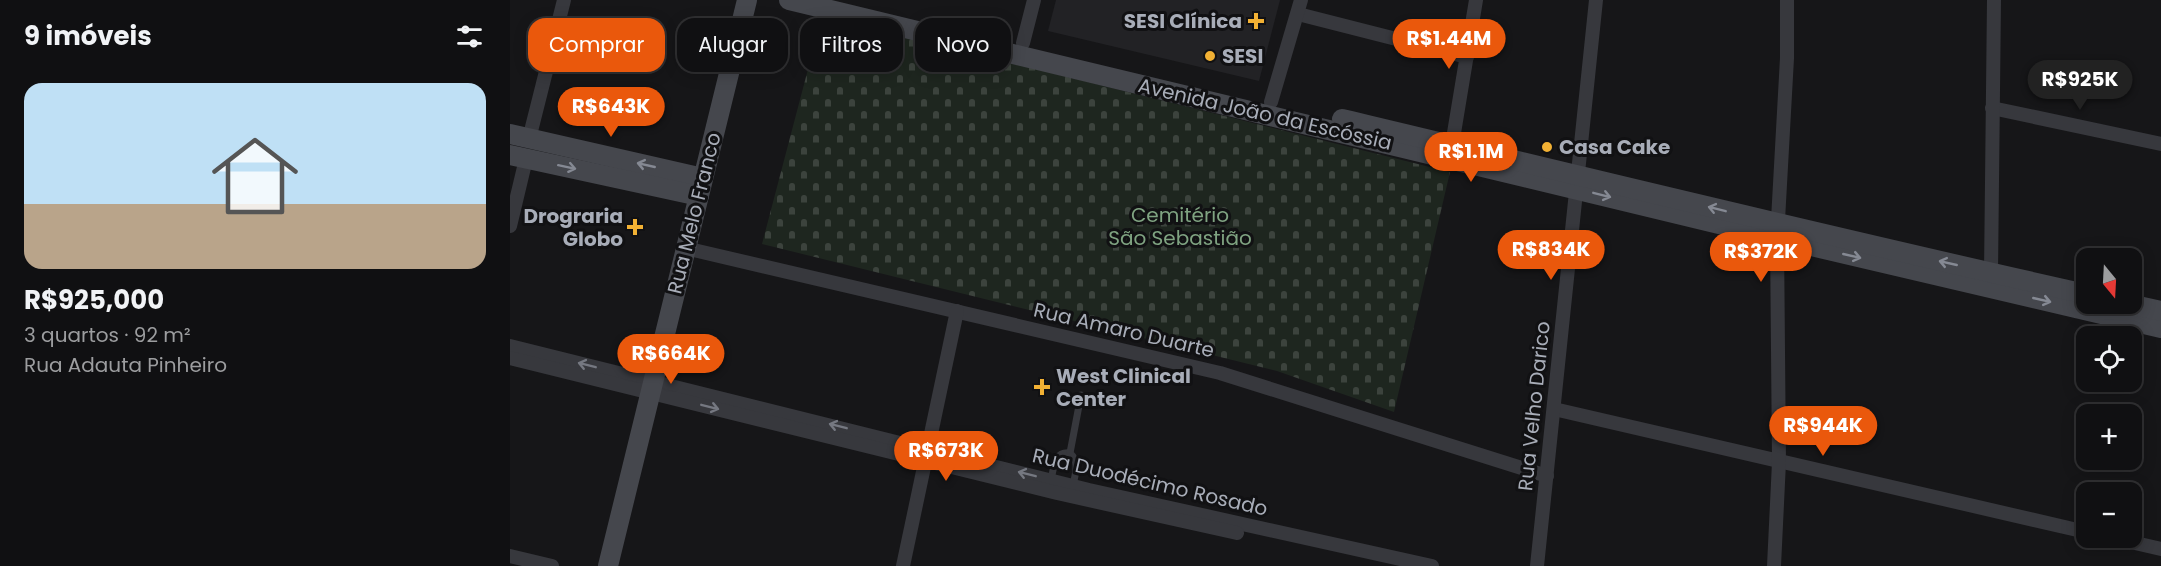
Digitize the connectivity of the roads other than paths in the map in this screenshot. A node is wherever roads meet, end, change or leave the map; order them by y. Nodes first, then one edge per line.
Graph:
1 (564, 0) edge
2 (747, 0) edge
3 (789, 0) edge
4 (841, 0) edge
5 (1034, 0) edge
6 (1301, 0) edge
7 (1476, 0) edge
8 (1596, 0) edge
9 (1787, 0) edge
10 (1994, 0) edge
11 (1298, 14) junction
12 (1023, 43) junction
13 (1467, 57) junction
14 (1272, 102) junction
15 (1992, 108) junction
16 (519, 136) edge
17 (2161, 144) edge
18 (1452, 145) junction
19 (518, 157) edge
20 (1577, 182) junction
21 (701, 187) junction
22 (510, 226) edge
23 (1777, 231) junction
24 (685, 248) junction
25 (1991, 273) junction
26 (2076, 292) edge
27 (2142, 307) edge
28 (957, 311) junction
29 (2161, 311) edge
30 (2161, 328) edge
31 (510, 346) edge
32 (510, 358) edge
33 (652, 387) junction
34 (1082, 395) dead end
35 (1554, 410) junction
36 (1070, 453) junction
37 (927, 455) junction
38 (1779, 462) junction
39 (1547, 476) junction
40 (1051, 480) junction
41 (1073, 486) junction
42 (2076, 530) edge
43 (2142, 545) edge
44 (2161, 549) edge
45 (510, 556) edge
46 (552, 566) edge
47 (608, 566) edge
48 (903, 566) edge
49 (1391, 566) edge
50 (1432, 566) edge
51 (1538, 566) edge
52 (1774, 566) edge

1 - 16 street
2 - 21 main road, Rua Melo Franco
3 - 20 main road, Avenida João da Escóssia
4 - 12 main road, Avenida João da Escóssia
5 - 12 street
6 - 11 street
7 - 13 street
8 - 20 street, Rua Velho Darico
9 - 23 street
10 - 15 street
11 - 13 street
11 - 14 street
12 - 14 main road, Avenida João da Escóssia
13 - 18 street
14 - 18 main road, Avenida João da Escóssia
15 - 17 street
15 - 25 street
21 -> 16 main road
18 - 20 main road, Avenida João da Escóssia
19 -> 21 main road
19 - 22 street
20 - 23 main road, Avenida João da Escóssia
20 - 35 street, Rua Velho Darico
21 - 24 main road, Rua Melo Franco
25 -> 23 main road, Avenida João da Escóssia
23 -> 30 main road, Avenida João da Escóssia
23 - 38 street
24 - 28 street, Rua Amaro Duarte
24 - 33 main road, Rua Melo Franco
25 - 26 main road, Avenida João da Escóssia
27 - 29 main road
28 - 37 street
28 - 39 street, Rua Amaro Duarte
33 -> 31 street, Rua Duodécimo Rosado
32 - 33 street, Rua Duodécimo Rosado
33 - 37 street, Rua Duodécimo Rosado
33 - 47 main road, Rua Melo Franco
34 - 36 lane
35 - 38 street
35 - 39 street, Rua Velho Darico
36 - 40 lane
36 - 41 lane
40 -> 37 street, Rua Duodécimo Rosado
37 - 48 street
37 - 49 street, Rua Duodécimo Rosado
38 - 42 street
38 - 52 street
39 - 51 street, Rua Velho Darico
40 - 41 street, Rua Duodécimo Rosado
41 - 50 street, Rua Duodécimo Rosado
43 - 44 street
45 - 46 street

